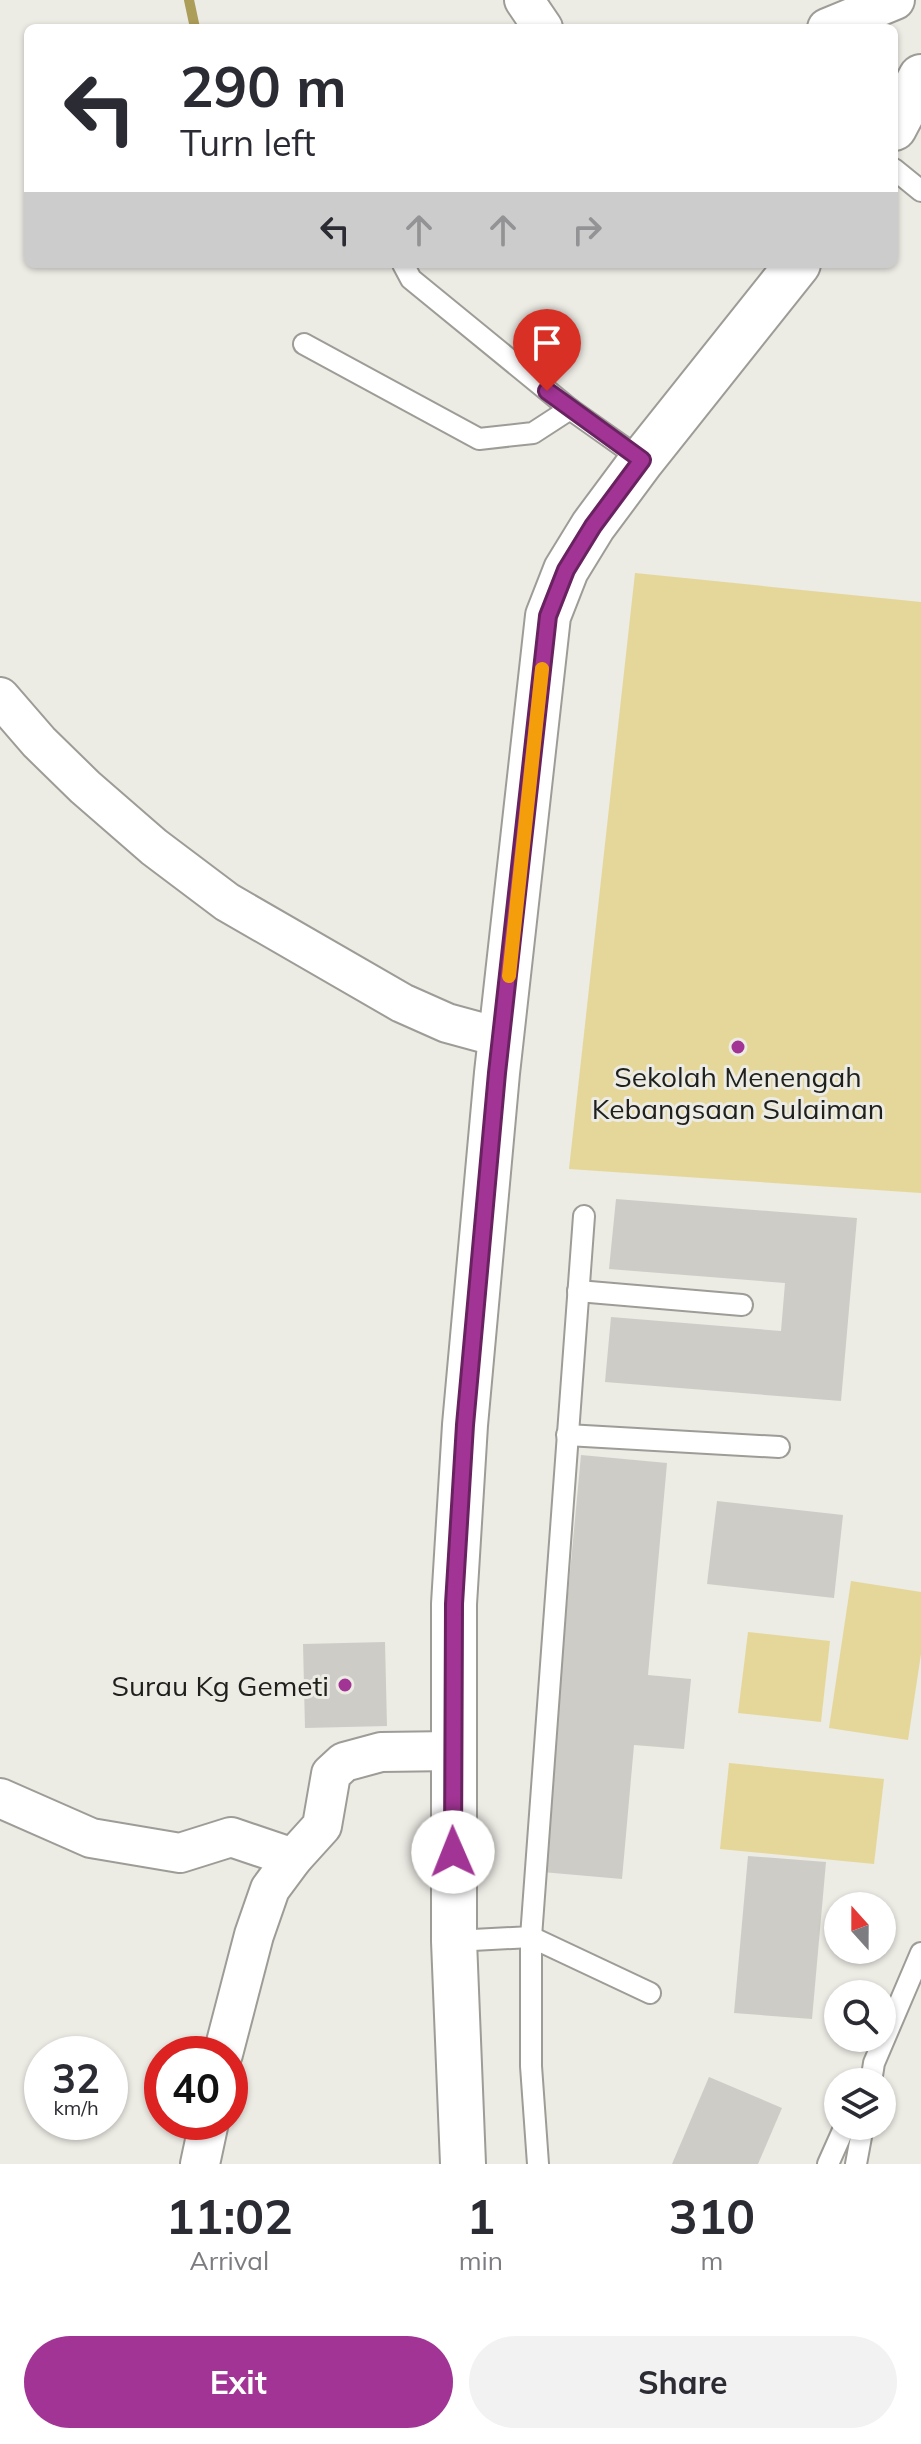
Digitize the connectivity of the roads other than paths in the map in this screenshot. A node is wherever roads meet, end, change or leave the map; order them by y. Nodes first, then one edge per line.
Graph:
1 (524, 0) edge
2 (895, 0) edge
3 (540, 24) edge
4 (837, 24) edge
5 (921, 77) edge
6 (898, 120) edge
7 (898, 172) edge
8 (921, 191) edge
9 (405, 268) edge
10 (795, 268) edge
11 (304, 344) dead end
12 (570, 409) junction
13 (642, 460) junction
14 (0, 697) edge
15 (502, 1038) junction
16 (584, 1216) dead end
17 (578, 1291) junction
18 (742, 1305) dead end
19 (567, 1435) junction
20 (779, 1447) dead end
21 (452, 1751) junction
22 (0, 1798) edge
23 (293, 1858) junction
24 (531, 1937) junction
25 (454, 1941) junction
26 (921, 1953) edge
27 (650, 1993) dead end
28 (228, 2036) edge
29 (873, 2068) edge
30 (205, 2140) edge
31 (839, 2140) edge
32 (860, 2140) edge
33 (200, 2164) edge
34 (463, 2164) edge
35 (538, 2164) edge
36 (828, 2164) edge
37 (856, 2164) edge

1 - 3 street
2 - 4 street
5 - 6 street
7 - 8 lane
9 - 12 lane
10 - 13 street
11 - 12 lane
12 - 13 lane
13 - 15 street
14 - 15 street
15 - 21 street
16 - 17 lane
17 - 18 lane
17 - 19 lane
19 - 20 lane
19 - 24 lane
21 - 23 street
21 - 25 street
22 - 23 street
23 - 28 street
24 - 25 lane
24 - 27 lane
24 - 35 lane
25 - 34 street
26 - 29 lane
30 - 33 street
31 - 36 lane
32 - 37 lane

